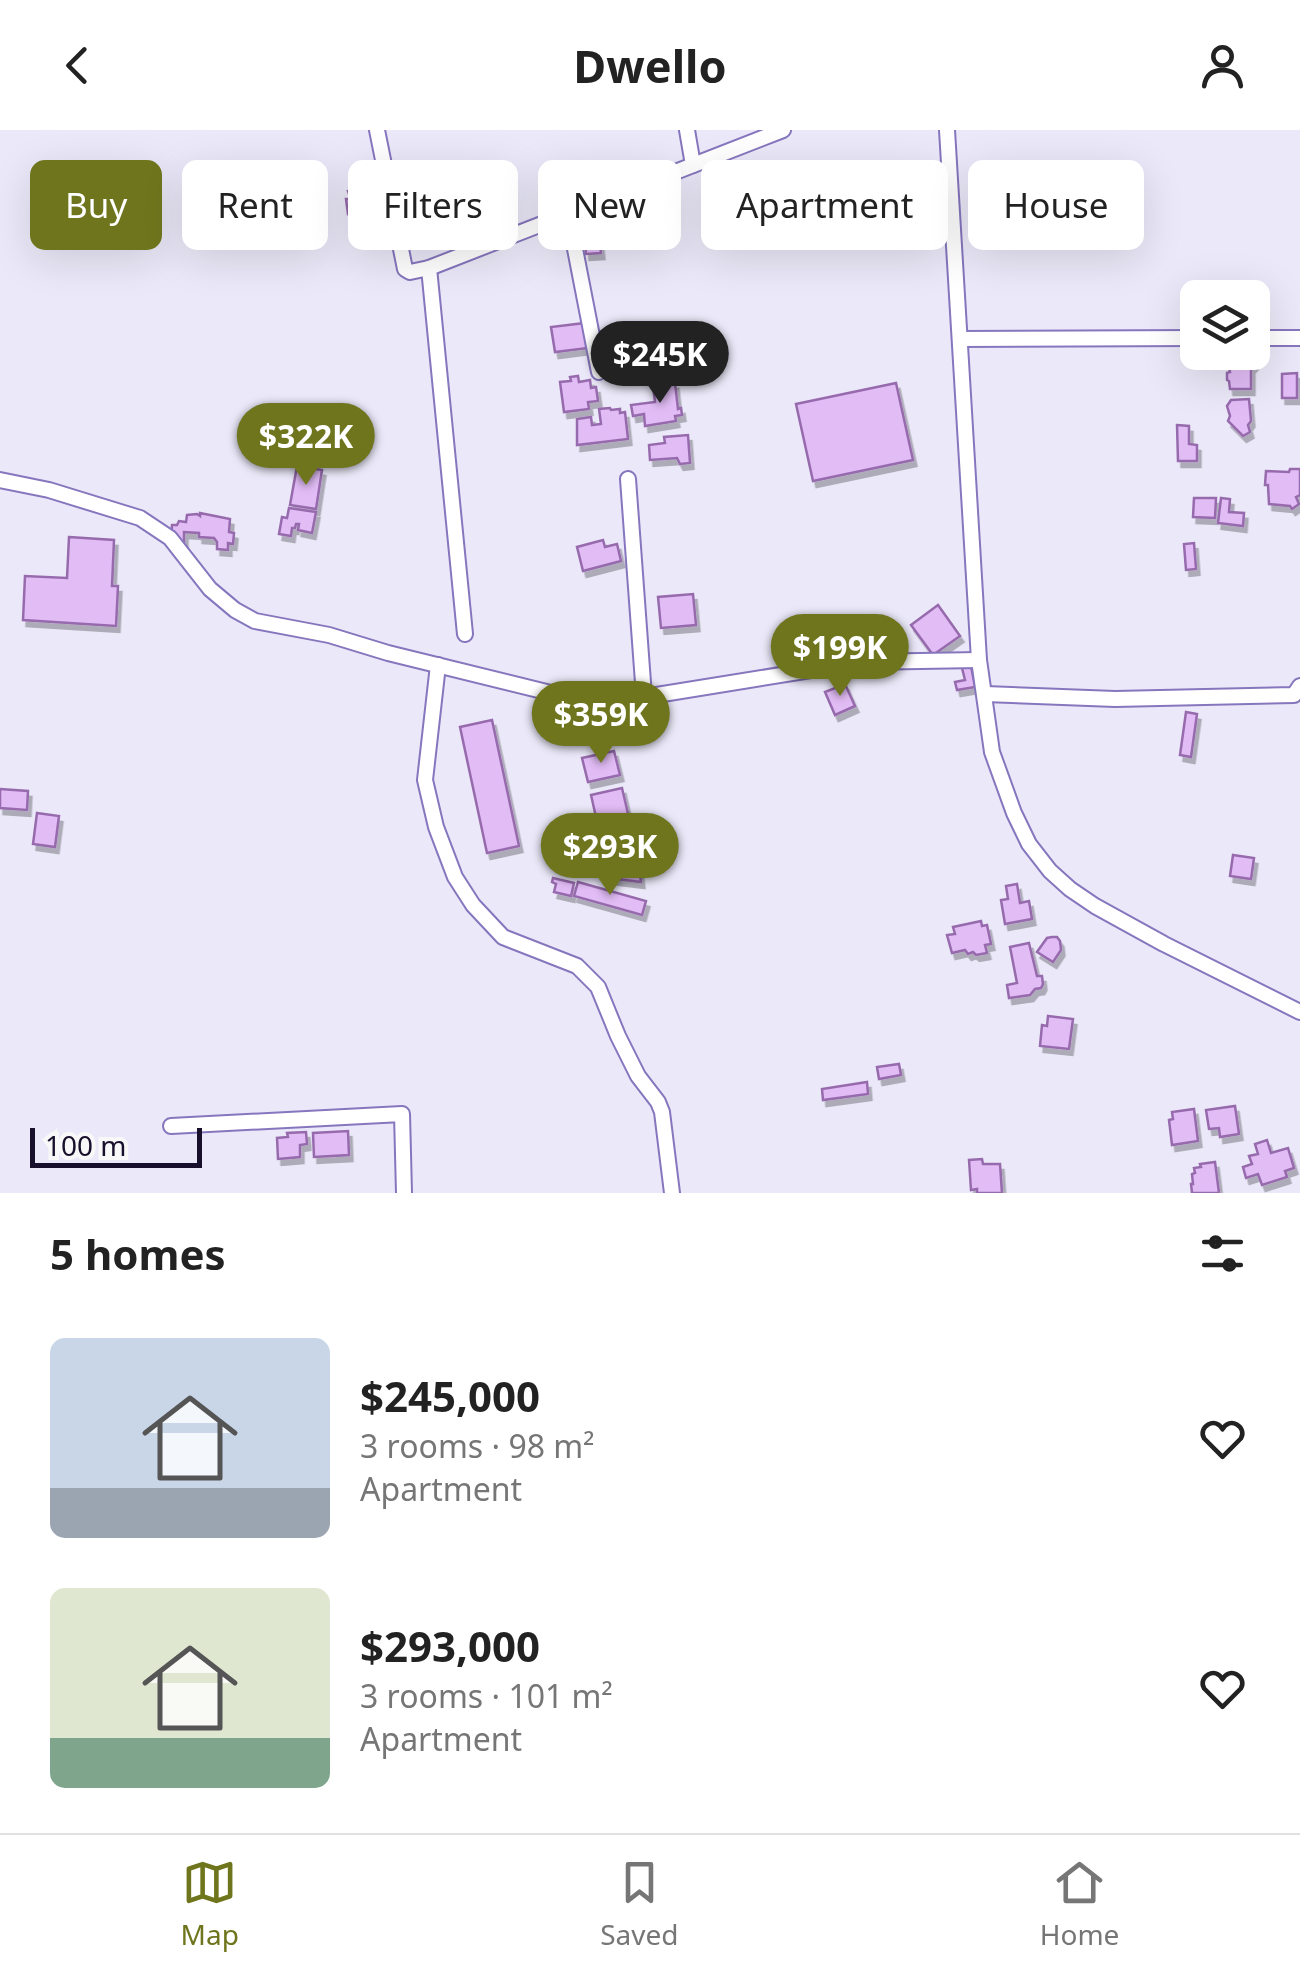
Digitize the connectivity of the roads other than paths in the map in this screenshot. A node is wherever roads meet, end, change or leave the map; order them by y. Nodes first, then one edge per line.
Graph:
1 (377, 130) edge
2 (687, 130) edge
3 (782, 130) edge
4 (947, 130) edge
5 (693, 165) junction
6 (681, 170) edge
7 (538, 226) edge
8 (575, 250) edge
9 (429, 268) junction
10 (1180, 338) edge
11 (1270, 338) edge
12 (1300, 338) edge
13 (960, 340) junction
14 (599, 372) dead end
15 (628, 479) dead end
16 (0, 480) edge
17 (465, 634) dead end
18 (979, 660) junction
19 (438, 665) junction
20 (1300, 686) edge
21 (985, 694) junction
22 (644, 696) junction
23 (1300, 1012) edge
24 (171, 1126) dead end
25 (404, 1193) edge
26 (672, 1193) edge

1 - 9 street
2 - 5 street
3 - 5 street
4 - 13 street
5 - 6 street
7 - 9 street
8 - 14 street
9 - 17 street
10 - 13 street
11 - 12 street
13 - 18 street
15 - 22 street
16 - 19 street
18 - 21 street
18 - 22 street
19 - 22 street
19 - 26 street
20 - 21 street
21 - 23 street
24 - 25 street

